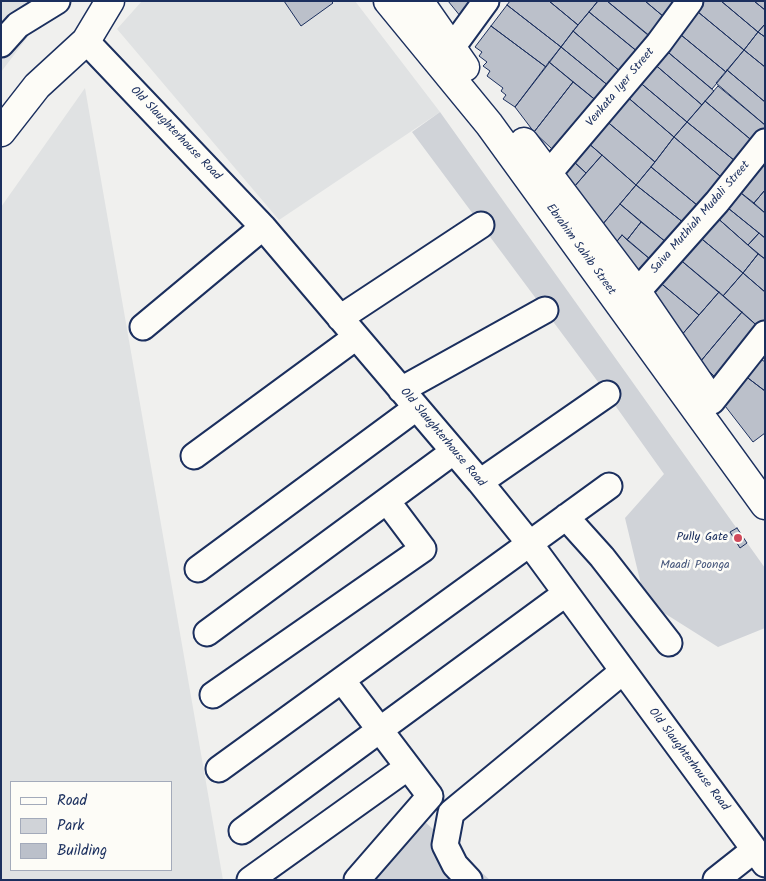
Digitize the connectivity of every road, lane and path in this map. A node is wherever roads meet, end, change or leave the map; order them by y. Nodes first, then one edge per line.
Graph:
1 (57, 1) edge
2 (388, 1) edge
3 (419, 1) edge
4 (486, 1) edge
5 (690, 1) edge
6 (103, 2) edge
7 (86, 41) junction
8 (1, 44) edge
9 (450, 48) junction
10 (1, 132) edge
11 (765, 142) edge
12 (548, 173) junction
13 (481, 225) dead end
14 (263, 227) junction
15 (637, 292) junction
16 (545, 310) dead end
17 (340, 318) junction
18 (143, 327) dead end
19 (765, 334) edge
20 (356, 336) junction
21 (607, 394) dead end
22 (409, 399) junction
23 (712, 401) junction
24 (453, 452) junction
25 (194, 456) dead end
26 (765, 473) edge
27 (480, 482) junction
28 (609, 486) dead end
29 (387, 500) junction
30 (765, 505) edge
31 (566, 517) junction
32 (530, 544) junction
33 (198, 569) dead end
34 (565, 594) junction
35 (207, 633) dead end
36 (669, 643) dead end
37 (622, 672) junction
38 (342, 680) junction
39 (213, 695) dead end
40 (380, 729) junction
41 (408, 767) junction
42 (219, 769) dead end
43 (242, 831) dead end
44 (760, 857) edge
45 (250, 880) edge
46 (357, 880) edge
47 (469, 880) edge
48 (716, 880) edge

1 - 8 street
2 - 30 main road, Ebrahim Sahib Street
3 - 9 main road, Ebrahim Sahib Street
4 - 9 street
5 - 12 street, Venkata Iyer Street
6 - 7 main road
7 - 10 main road
7 - 14 street, Old Slaughterhouse Road
9 - 12 main road, Ebrahim Sahib Street
11 - 15 street, Saiva Muthiah Mudali Street
12 - 15 main road, Ebrahim Sahib Street
13 - 17 street
14 - 17 street, Old Slaughterhouse Road
14 - 18 street
15 - 23 main road, Ebrahim Sahib Street
16 - 22 street
17 - 20 street, Old Slaughterhouse Road
19 - 23 street
20 - 22 street, Old Slaughterhouse Road
20 - 25 street
21 - 27 street
22 - 24 street, Old Slaughterhouse Road
22 - 33 street
23 - 26 main road, Ebrahim Sahib Street
24 - 27 street, Old Slaughterhouse Road
24 - 29 street
27 - 32 street, Old Slaughterhouse Road
28 - 31 street
29 - 35 street
29 - 39 street
31 - 32 street
31 - 36 street
32 - 34 street, Old Slaughterhouse Road
32 - 38 street
34 - 37 street, Old Slaughterhouse Road
34 - 40 street
37 - 44 street, Old Slaughterhouse Road
37 - 47 street
38 - 40 street
38 - 42 street
40 - 41 street
40 - 43 street
41 - 45 street
41 - 46 street
44 - 48 street

